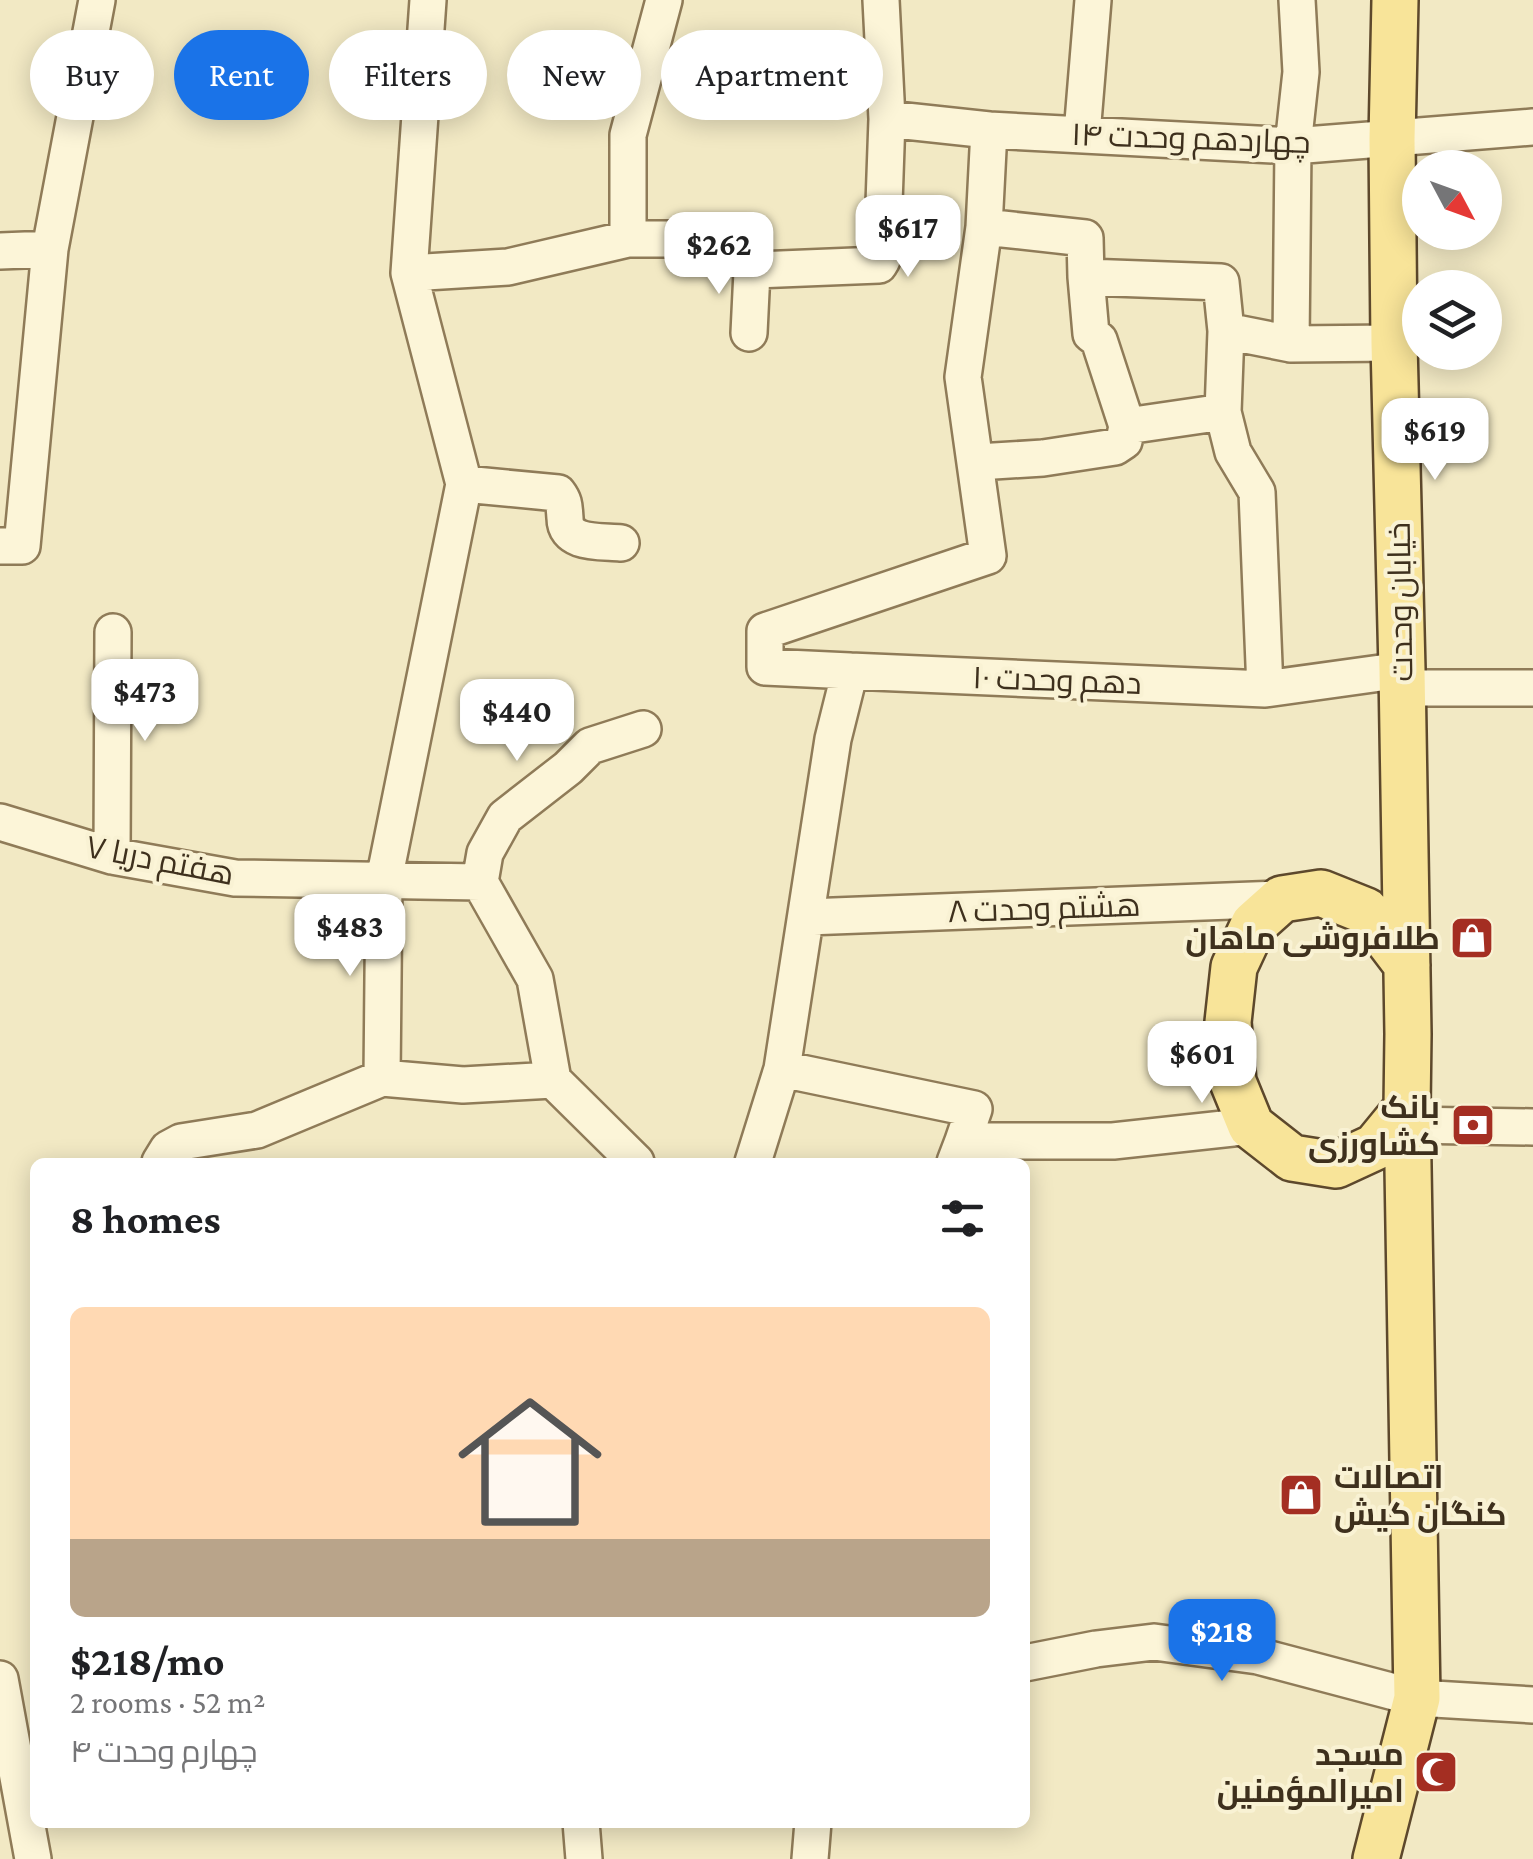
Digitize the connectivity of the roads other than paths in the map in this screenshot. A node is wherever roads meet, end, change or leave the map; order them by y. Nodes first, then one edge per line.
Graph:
1 (97, 0) edge
2 (428, 0) edge
3 (664, 0) edge
4 (880, 0) edge
5 (1093, 0) edge
6 (1297, 0) edge
7 (1395, 0) edge
8 (887, 120) junction
9 (1533, 127) edge
10 (990, 130) junction
11 (1082, 134) junction
12 (1392, 139) junction
13 (1293, 146) junction
14 (984, 227) junction
15 (628, 239) junction
16 (50, 249) junction
17 (0, 251) edge
18 (754, 270) junction
19 (409, 273) junction
20 (1086, 278) junction
21 (1226, 332) junction
22 (750, 333) dead end
23 (1394, 342) junction
24 (1291, 344) junction
25 (1223, 412) junction
26 (1127, 426) junction
27 (978, 462) junction
28 (464, 484) junction
29 (621, 543) dead end
30 (0, 546) edge
31 (113, 632) dead end
32 (850, 672) junction
33 (1402, 679) junction
34 (1533, 688) edge
35 (1265, 689) junction
36 (643, 729) dead end
37 (0, 822) edge
38 (112, 856) junction
39 (384, 880) junction
40 (480, 882) junction
41 (1282, 898) junction
42 (807, 917) junction
43 (1407, 965) junction
44 (782, 1069) junction
45 (382, 1078) junction
46 (553, 1080) junction
47 (1407, 1116) junction
48 (1251, 1126) junction
49 (1533, 1127) edge
50 (959, 1152) edge
51 (163, 1158) edge
52 (632, 1158) edge
53 (754, 1158) edge
54 (1030, 1663) edge
55 (0, 1679) edge
56 (1416, 1698) junction
57 (1533, 1705) edge
58 (30, 1805) edge
59 (31, 1828) edge
60 (582, 1828) edge
61 (813, 1828) edge
62 (33, 1859) edge
63 (584, 1859) edge
64 (810, 1859) edge
65 (1376, 1859) edge

1 - 16 street
2 - 19 street
3 - 15 street
4 - 8 street
5 - 11 street
6 - 13 street
7 - 12 main road, خیابان وحدت
8 - 10 street, چهاردهم وحدت ۱۴
8 - 18 street
9 - 12 street, چهاردهم وحدت ۱۴
10 - 11 street, چهاردهم وحدت ۱۴
10 - 14 street
11 - 13 street, چهاردهم وحدت ۱۴
12 - 13 street, چهاردهم وحدت ۱۴
12 - 23 main road, خیابان وحدت
13 - 24 street
14 - 20 street
14 - 27 street
15 - 18 street
15 - 19 street
16 - 17 street
16 - 30 street
18 - 22 street
19 - 28 street
20 - 21 street
20 - 26 street
21 - 24 street
21 - 25 street
23 - 24 street
23 - 33 main road, خیابان وحدت
25 - 26 street
25 - 35 street
26 - 27 street
27 - 32 street, دهم وحدت ۱۰
28 - 29 street
28 - 39 street
31 - 38 street
32 - 35 street, دهم وحدت ۱۰
32 - 42 street
33 - 34 street, دهم وحدت ۱۰
33 - 35 street, دهم وحدت ۱۰
33 - 43 main road, خیابان وحدت
36 - 40 street
37 - 38 street, هفتم دریا ۷
38 - 39 street, هفتم دریا ۷
39 - 40 street, هفتم دریا ۷
39 - 45 street
40 - 46 street
41 - 42 street, هشتم وحدت ۸
41 - 43 main road
41 - 48 main road
42 - 44 street
43 - 47 main road
44 - 50 street
44 - 53 street
45 - 46 street
45 - 51 street
46 - 52 street
47 - 48 main road
47 - 49 street
47 - 56 main road
48 - 50 street
54 - 56 street
55 - 58 street
56 - 57 street
56 - 65 main road
59 - 62 street
60 - 63 street
61 - 64 street

